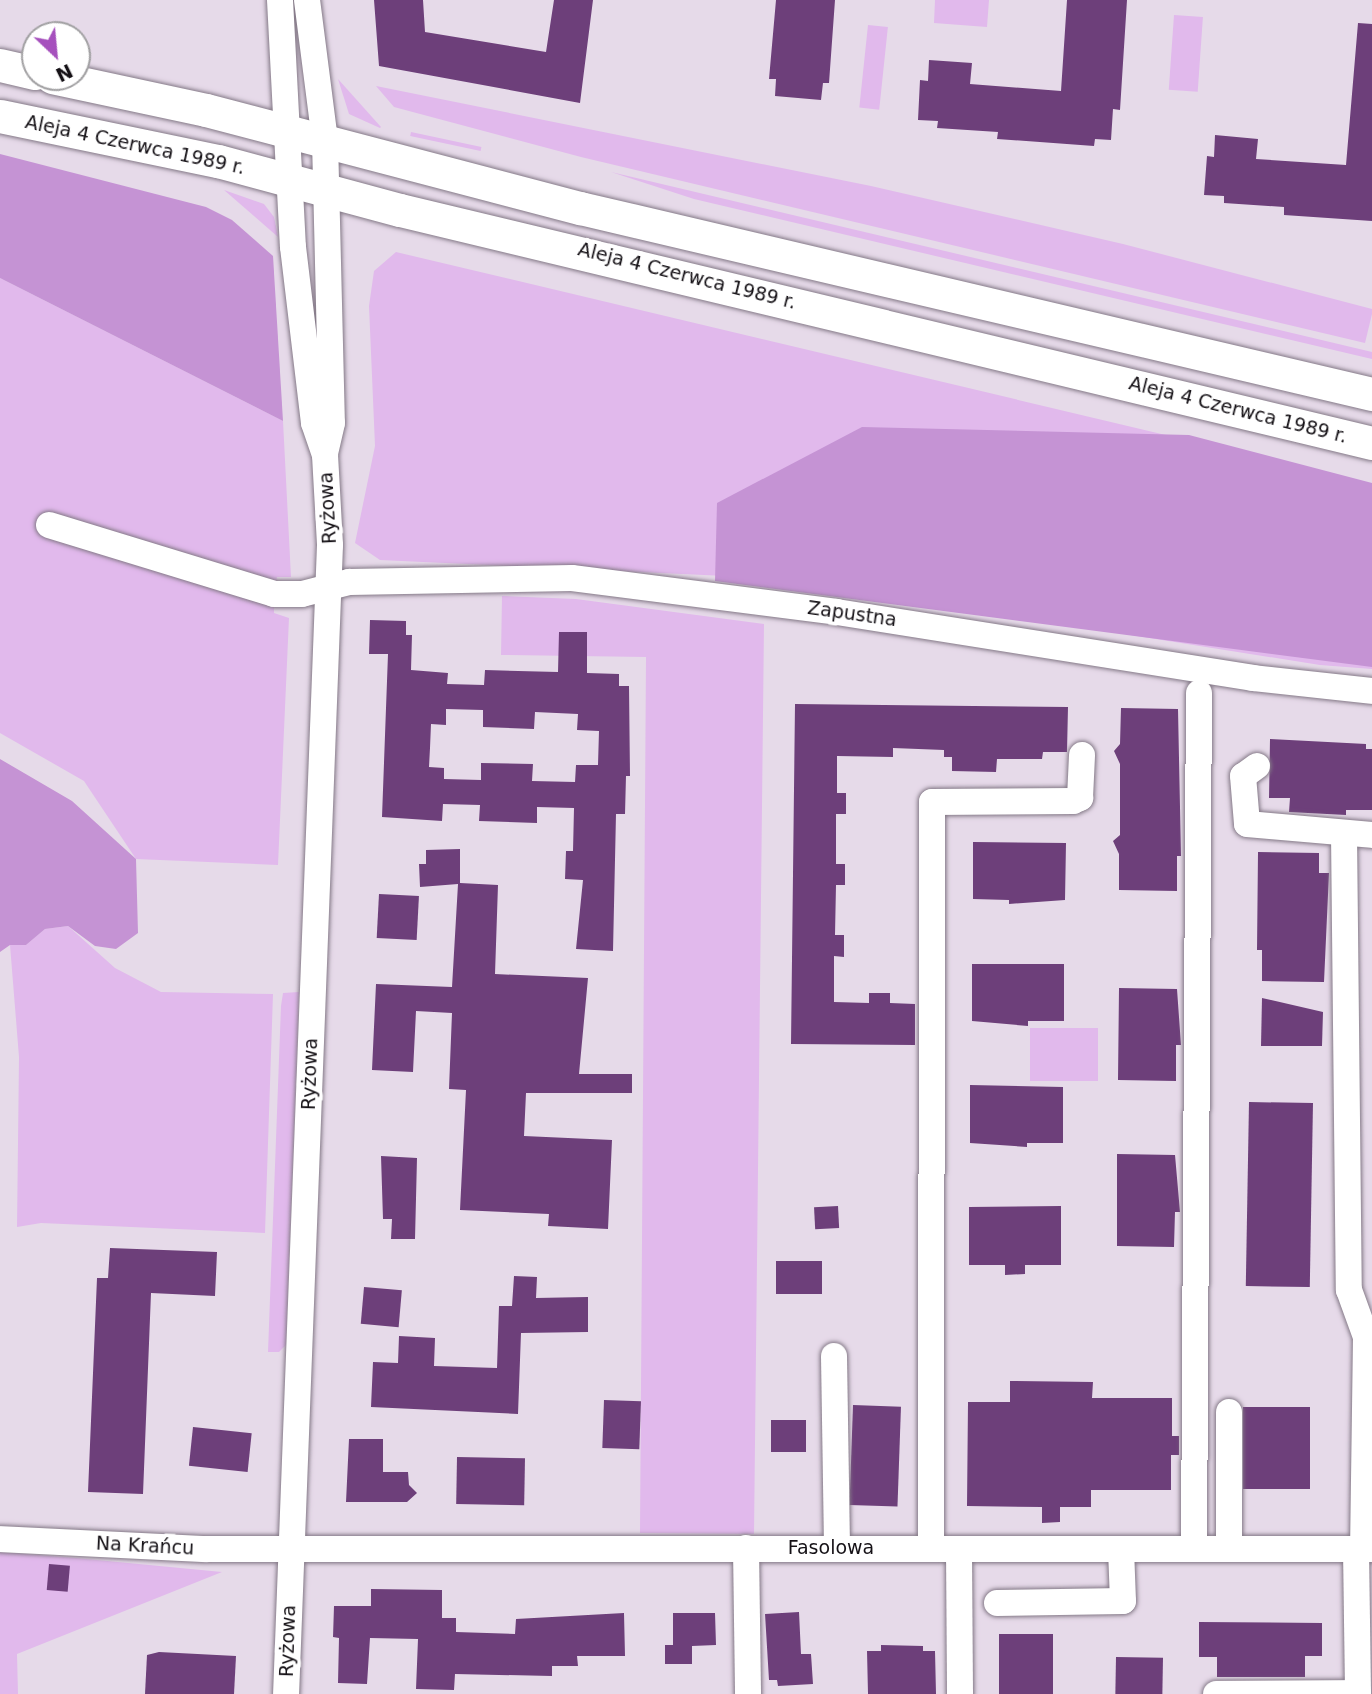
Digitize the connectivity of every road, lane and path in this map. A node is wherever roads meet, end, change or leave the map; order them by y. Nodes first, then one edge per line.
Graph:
1 (279, 0) edge
2 (307, 0) edge
3 (0, 65) edge
4 (21, 70) edge
5 (91, 86) edge
6 (0, 116) edge
7 (288, 131) junction
8 (325, 140) junction
9 (288, 180) junction
10 (326, 190) junction
11 (1372, 394) edge
12 (1372, 443) edge
13 (325, 455) junction
14 (49, 525) dead end
15 (329, 584) junction
16 (1372, 691) edge
17 (1199, 693) dead end
18 (1082, 755) dead end
19 (1257, 766) dead end
20 (1344, 833) junction
21 (1372, 835) edge
22 (834, 1356) dead end
23 (1229, 1412) dead end
24 (0, 1539) edge
25 (291, 1548) junction
26 (746, 1548) junction
27 (837, 1548) junction
28 (930, 1549) junction
29 (959, 1549) junction
30 (1121, 1549) junction
31 (1194, 1549) junction
32 (1229, 1549) junction
33 (1364, 1549) edge
34 (997, 1603) dead end
35 (1358, 1693) edge
36 (286, 1694) edge
37 (748, 1694) edge
38 (960, 1694) edge
39 (1216, 1694) edge

1 - 7 street, Ryżowa
2 - 8 street, Ryżowa
3 - 4 main road
5 - 7 main road
6 - 9 main road, Aleja 4 Czerwca 1989 r.
7 - 8 main road
7 - 9 street, Ryżowa
8 - 10 street, Ryżowa
8 - 11 main road
9 - 10 main road, Aleja 4 Czerwca 1989 r.
9 - 13 street, Ryżowa
10 - 12 main road, Aleja 4 Czerwca 1989 r.
10 - 13 street, Ryżowa
13 - 15 street, Ryżowa
14 - 15 street, Zapustna
15 - 16 street, Zapustna
15 - 25 street, Ryżowa
17 - 31 street
18 - 28 street
19 - 20 street
20 - 21 street
20 - 33 street
22 - 27 street
23 - 32 street
24 - 25 street, Na Krańcu
25 - 26 street, Fasolowa
25 - 36 street, Ryżowa
26 - 27 street, Fasolowa
26 - 37 street
27 - 28 street, Fasolowa
28 - 29 street, Fasolowa
29 - 30 street, Fasolowa
29 - 38 street
30 - 31 street, Fasolowa
30 - 34 street
31 - 32 street, Fasolowa
32 - 33 street, Fasolowa
33 - 35 street
35 - 39 street

